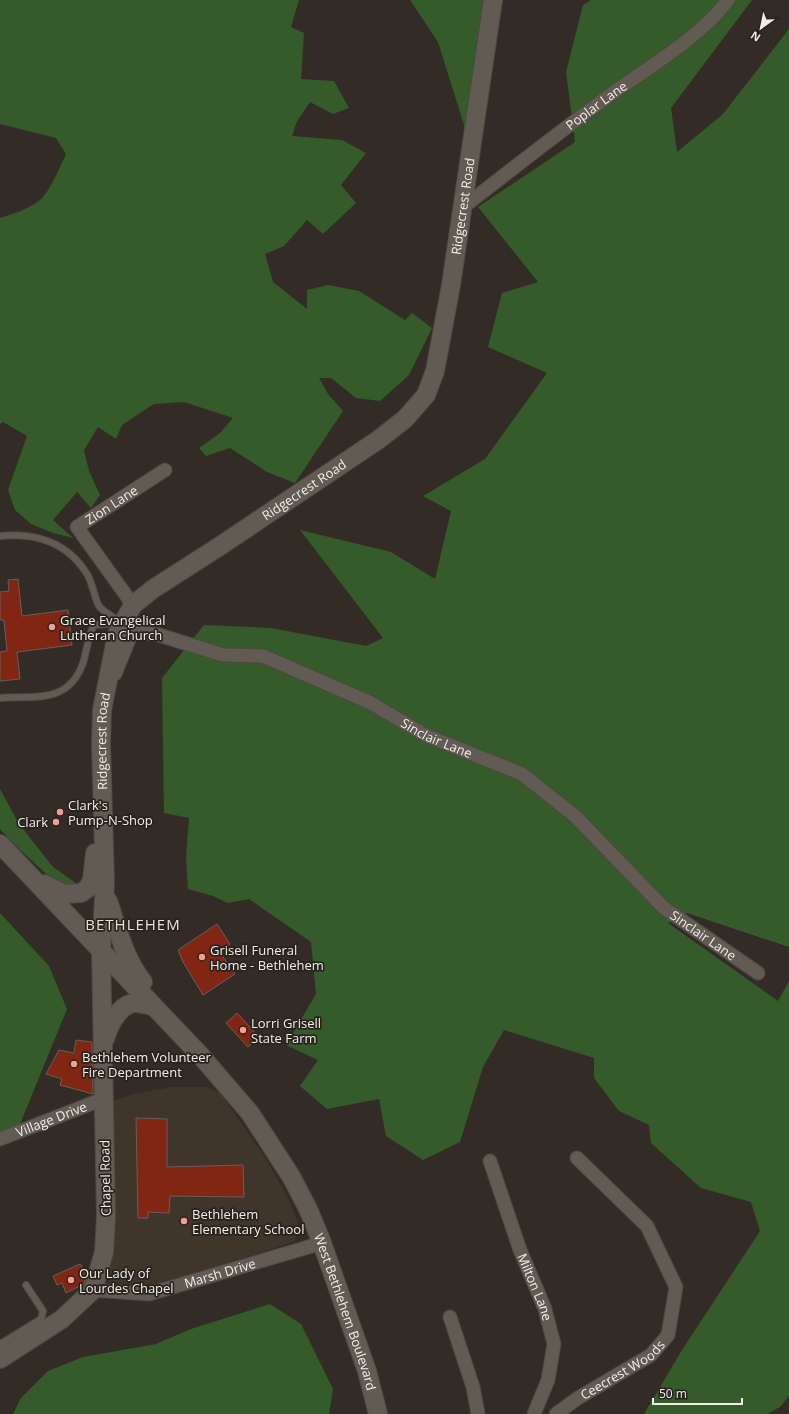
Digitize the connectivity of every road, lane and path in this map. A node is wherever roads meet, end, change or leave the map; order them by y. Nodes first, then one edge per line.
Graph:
1 (492, 0) edge
2 (728, 0) edge
3 (462, 208) junction
4 (165, 470) dead end
5 (0, 536) edge
6 (133, 605) junction
7 (123, 623) junction
8 (0, 698) edge
9 (103, 704) junction
10 (104, 795) junction
11 (0, 844) edge
12 (34, 880) junction
13 (105, 894) junction
14 (101, 949) junction
15 (758, 973) dead end
16 (152, 1006) junction
17 (103, 1047) junction
18 (201, 1056) junction
19 (103, 1099) junction
20 (0, 1140) edge
21 (577, 1158) dead end
22 (490, 1161) dead end
23 (322, 1243) junction
24 (26, 1285) dead end
25 (93, 1290) junction
26 (450, 1317) dead end
27 (2, 1350) edge
28 (378, 1414) edge
29 (478, 1414) edge
30 (534, 1414) edge
31 (556, 1414) edge

1 - 3 main road, Ridgecrest Road
2 - 3 street, Poplar Lane
3 - 6 main road, Ridgecrest Road
4 - 6 street, Zion Lane
5 - 7 lane
6 - 7 main road, Ridgecrest Road
7 - 8 lane
7 - 9 main road, Ridgecrest Road
9 - 10 main road, Ridgecrest Road
9 - 15 street, Sinclair Lane
10 - 12 main road
10 - 13 main road, Ridgecrest Road
11 - 12 main road, West Bethlehem Boulevard
12 - 14 main road, West Bethlehem Boulevard
13 - 14 main road, Ridgecrest Road
13 - 18 main road
14 - 16 main road, West Bethlehem Boulevard
14 - 17 main road, Chapel Road
16 - 17 main road
16 - 18 main road, West Bethlehem Boulevard
17 - 19 main road, Chapel Road
18 - 23 main road, West Bethlehem Boulevard
19 - 20 street, Village Drive
19 - 25 main road, Chapel Road
21 - 31 street, Ceecrest Woods
22 - 30 street, Milton Lane
23 - 25 street, Marsh Drive
23 - 28 main road, West Bethlehem Boulevard
24 - 27 lane
25 - 27 main road
26 - 29 street

